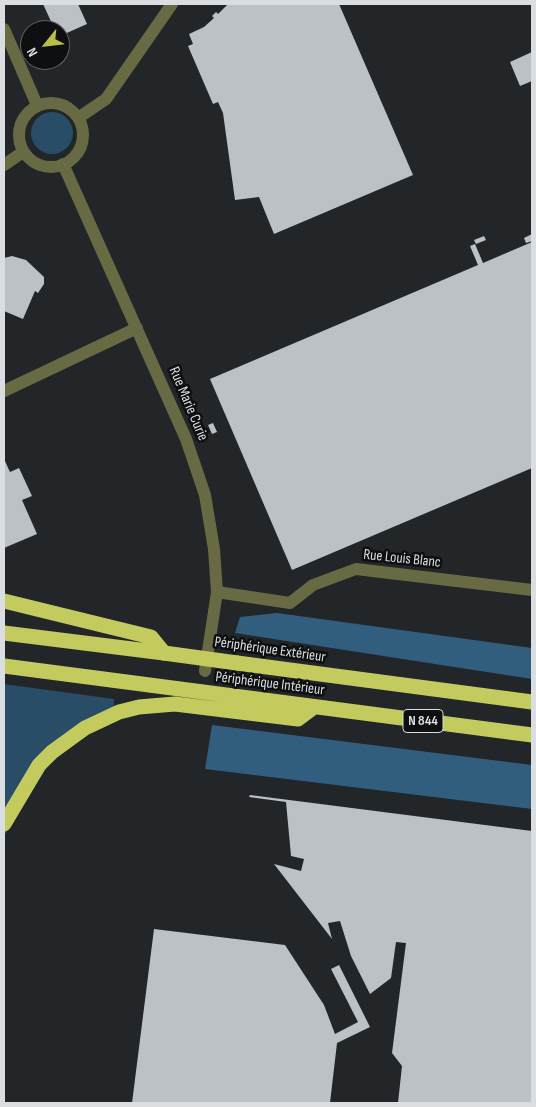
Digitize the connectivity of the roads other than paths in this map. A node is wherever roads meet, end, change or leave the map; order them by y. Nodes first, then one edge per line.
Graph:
1 (172, 4) edge
2 (4, 29) edge
3 (37, 105) junction
4 (78, 118) junction
5 (23, 152) junction
6 (63, 164) junction
7 (4, 165) edge
8 (137, 328) junction
9 (4, 391) edge
10 (532, 590) edge
11 (218, 592) junction
12 (4, 601) edge
13 (4, 633) edge
14 (164, 653) junction
15 (4, 666) edge
16 (205, 671) dead end
17 (174, 696) junction
18 (532, 702) edge
19 (532, 735) edge
20 (4, 824) edge

1 - 4 street
2 - 3 street
3 - 4 street
3 - 5 street
4 - 6 street
5 - 6 street
5 - 7 street
6 - 8 street, Rue Marie Curie
8 - 9 street
8 - 11 street, Rue Marie Curie
10 - 11 street, Rue Louis Blanc
11 - 16 street, Rue Marie Curie
12 - 14 highway
13 - 14 highway, Périphérique Extérieur / N 844
14 - 18 highway, Périphérique Extérieur / N 844, bridge
15 - 17 highway
17 - 19 highway, Périphérique Intérieur / N 844
17 - 20 highway

